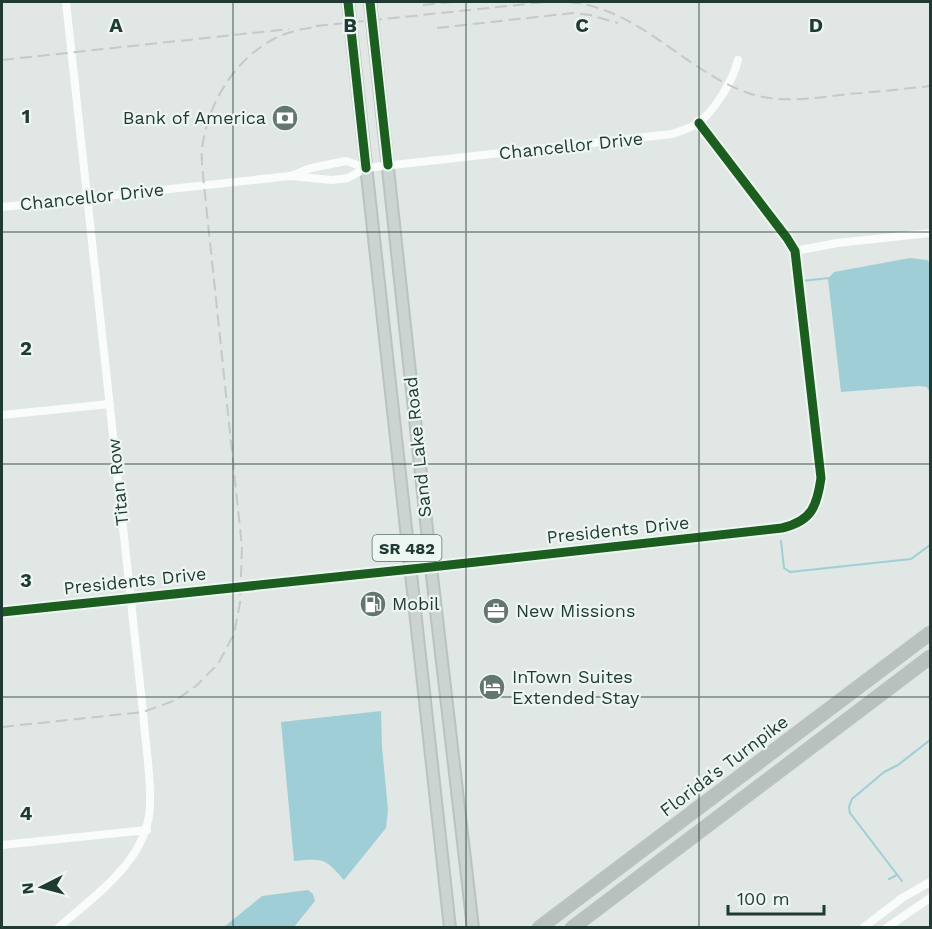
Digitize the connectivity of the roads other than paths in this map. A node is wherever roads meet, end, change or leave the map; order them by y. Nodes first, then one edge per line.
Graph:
1 (66, 2) edge
2 (348, 2) edge
3 (370, 2) edge
4 (738, 60) dead end
5 (699, 123) junction
6 (388, 165) junction
7 (366, 168) junction
8 (290, 176) junction
9 (87, 198) junction
10 (2, 207) edge
11 (930, 233) edge
12 (795, 251) junction
13 (110, 404) junction
14 (2, 415) edge
15 (431, 567) junction
16 (409, 569) junction
17 (130, 598) junction
18 (2, 612) edge
19 (930, 633) edge
20 (930, 657) edge
21 (147, 830) junction
22 (2, 845) edge
23 (930, 882) edge
24 (930, 898) edge
25 (58, 927) edge
26 (450, 927) edge
27 (473, 927) edge
28 (539, 927) edge
29 (572, 927) edge
30 (863, 927) edge
31 (886, 927) edge

1 - 9 street, Titan Row
2 - 7 main road, Sand Lake Road / SR 482
3 - 6 main road, Sand Lake Road / SR 482
4 - 5 street, Chancellor Drive
5 - 6 street, Chancellor Drive
5 - 12 street, Presidents Drive
6 - 7 street, Chancellor Drive
6 - 15 main road, Sand Lake Road / SR 482
7 - 8 street, Chancellor Drive
7 - 8 street, Chancellor Drive
7 - 16 main road, Sand Lake Road / SR 482
8 - 9 street, Chancellor Drive
9 - 10 street, Chancellor Drive
9 - 13 street, Titan Row
11 - 12 street
12 - 15 street, Presidents Drive
13 - 14 street
13 - 17 street, Titan Row
15 - 16 street, Presidents Drive
15 - 27 main road, Sand Lake Road / SR 482
16 - 17 street, Presidents Drive
16 - 26 main road, Sand Lake Road / SR 482
17 - 18 street, Presidents Drive
17 - 21 street, Titan Row
19 - 28 highway, Florida's Turnpike
20 - 29 highway, Florida's Turnpike
21 - 22 street
21 - 25 street, Titan Row
23 - 30 street
24 - 31 street

